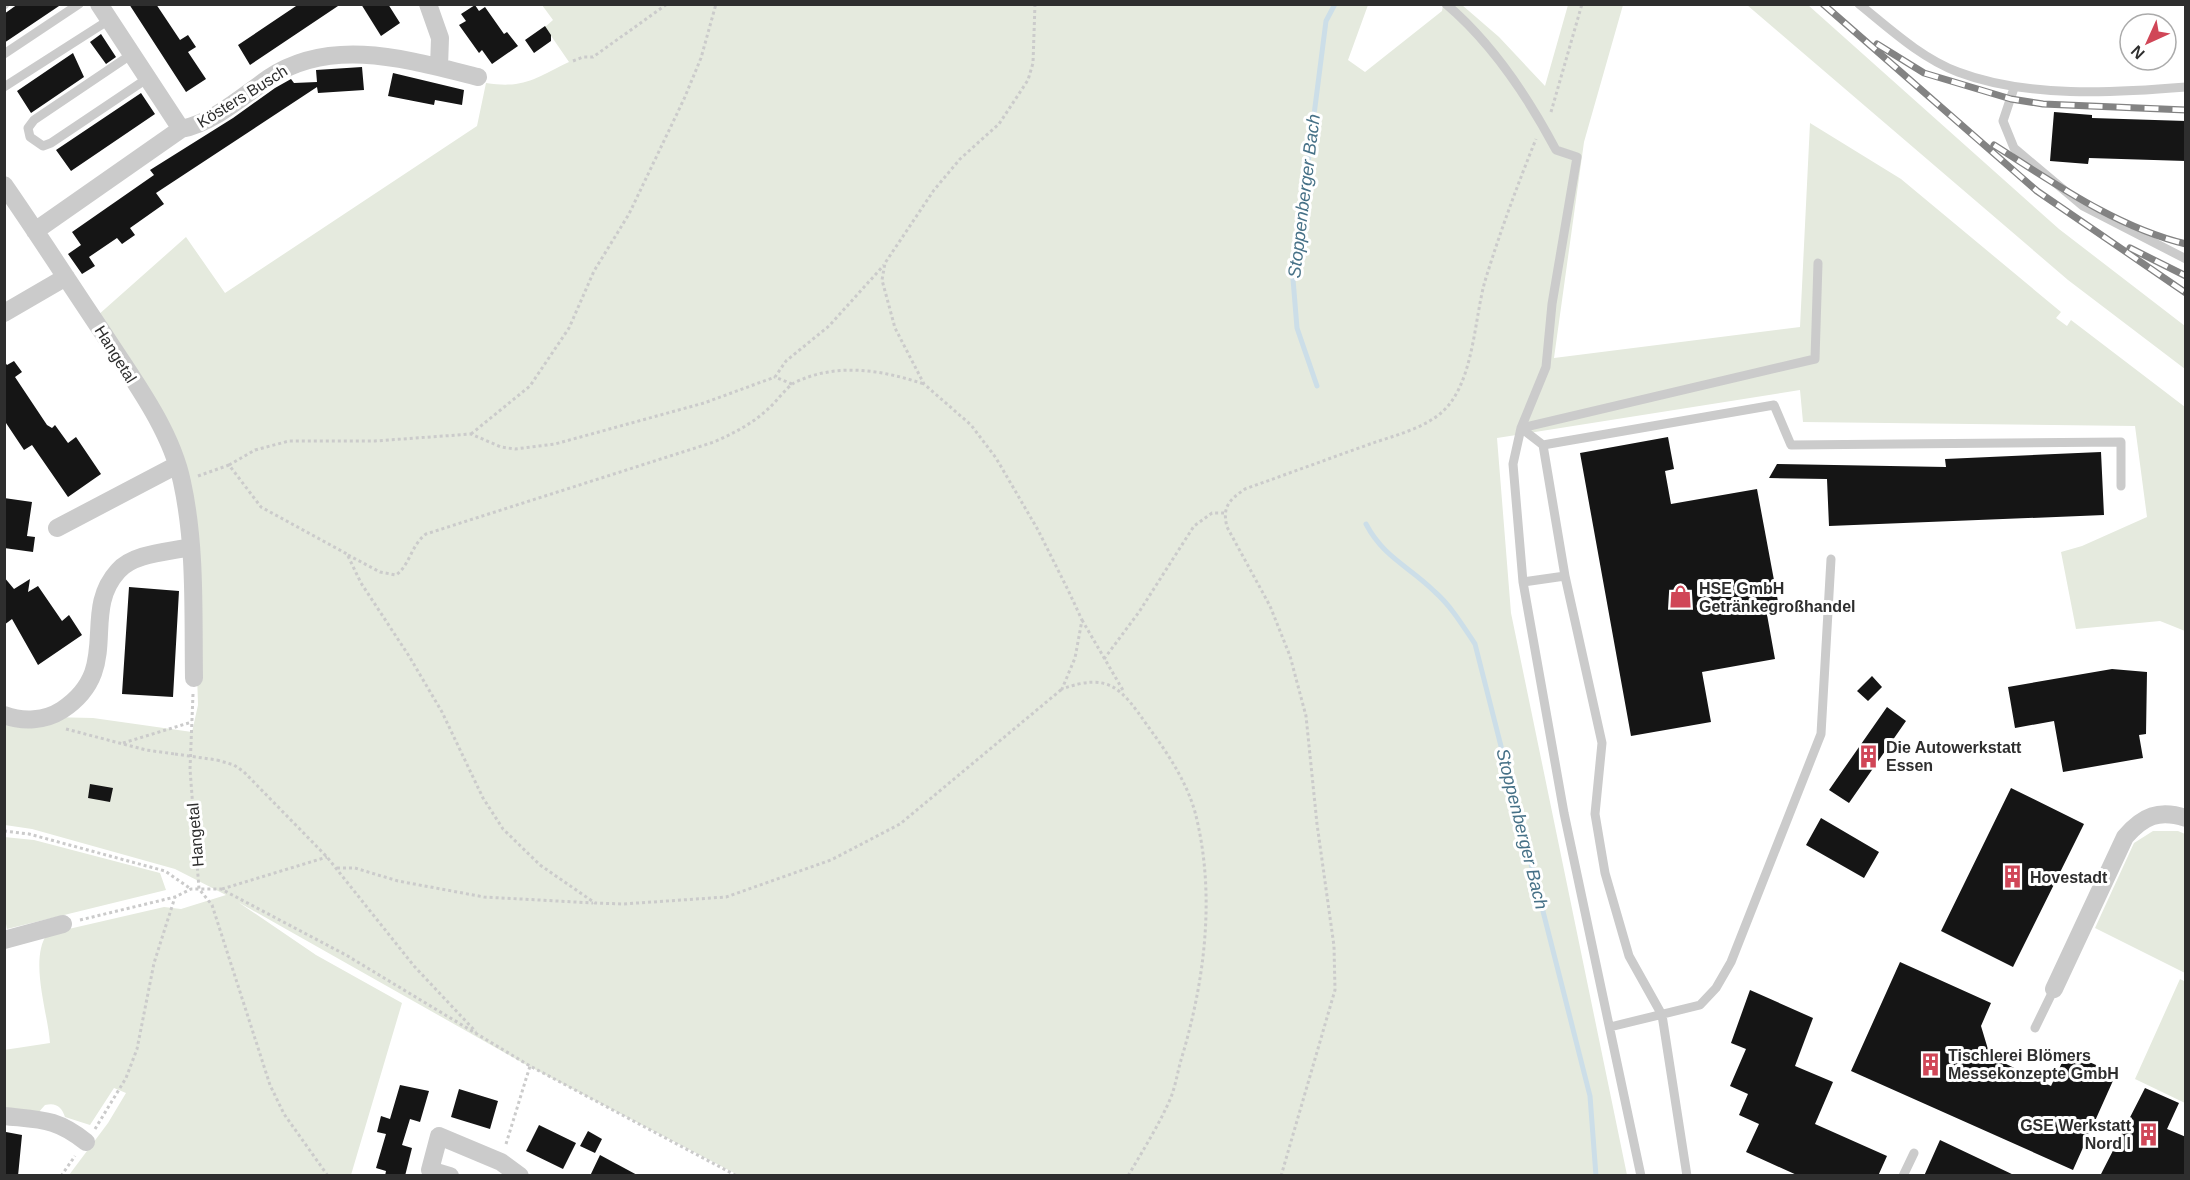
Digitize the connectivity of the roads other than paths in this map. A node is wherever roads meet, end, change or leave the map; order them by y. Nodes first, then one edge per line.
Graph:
1 (79, 4) edge
2 (99, 4) edge
3 (428, 4) edge
4 (1446, 4) edge
5 (1859, 4) edge
6 (109, 20) junction
7 (4, 54) edge
8 (132, 54) junction
9 (439, 67) junction
10 (478, 77) dead end
11 (148, 78) junction
12 (4, 87) edge
13 (2186, 87) edge
14 (2014, 88) junction
15 (182, 129) junction
16 (4, 185) edge
17 (35, 231) junction
18 (2186, 259) edge
19 (1818, 263) dead end
20 (66, 278) junction
21 (4, 313) edge
22 (1521, 428) junction
23 (1543, 445) junction
24 (180, 473) junction
25 (2121, 486) dead end
26 (57, 528) dead end
27 (191, 547) junction
28 (1831, 559) dead end
29 (1565, 576) junction
30 (1523, 582) junction
31 (194, 678) road end
32 (4, 715) edge
33 (2186, 818) edge
34 (63, 924) road end
35 (4, 940) edge
36 (2054, 989) joint
37 (1662, 1015) junction
38 (1610, 1027) junction
39 (2035, 1028) dead end
40 (4, 1116) edge
41 (86, 1142) road end
42 (1914, 1153) dead end
43 (509, 1171) edge
44 (450, 1176) edge
45 (1641, 1176) edge
46 (1688, 1176) edge
47 (1903, 1176) edge

1 - 7 lane
2 - 6 street
3 - 9 street
4 - 22 lane
5 - 14 lane
6 - 8 street
6 - 12 lane
8 - 11 street
8 - 11 lane
9 - 10 street, Kösters Busch
9 - 15 street, Kösters Busch
11 - 15 street
13 - 14 lane
14 - 18 lane
15 - 17 street, Kösters Busch
16 - 17 street, Hangetal
17 - 20 street, Hangetal
19 - 22 lane
20 - 21 street
20 - 24 street, Hangetal
22 - 23 lane
22 - 30 lane
23 - 25 lane
23 - 29 lane
24 - 26 street
24 - 27 street, Hangetal
27 - 31 street, Hangetal
27 - 32 street
28 - 37 lane
29 - 30 lane
29 - 37 lane
30 - 38 lane
33 - 36 street
34 - 35 street
36 - 39 lane
37 - 38 lane
37 - 46 lane
38 - 45 lane
40 - 41 street
42 - 47 lane
43 - 44 street

